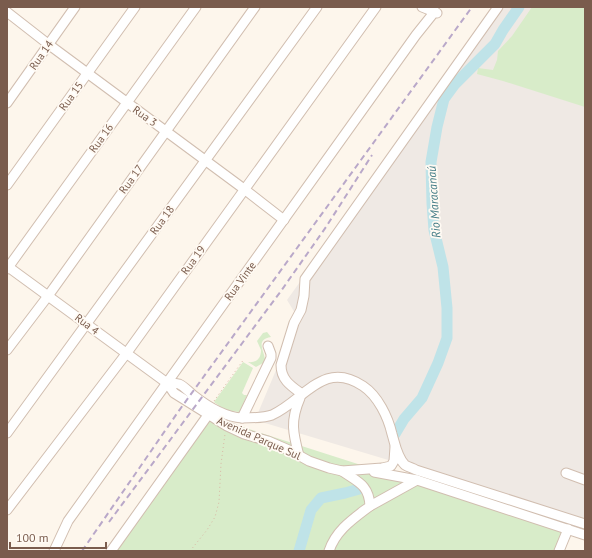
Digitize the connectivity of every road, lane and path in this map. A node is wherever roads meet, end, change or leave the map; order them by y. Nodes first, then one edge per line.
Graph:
1 (76, 7) edge
2 (135, 7) edge
3 (196, 7) edge
4 (255, 7) edge
5 (317, 7) edge
6 (376, 7) edge
7 (422, 7) edge
8 (498, 7) edge
9 (436, 11) edge
10 (9, 12) edge
11 (48, 44) junction
12 (87, 73) junction
13 (7, 103) edge
14 (126, 103) junction
15 (166, 131) junction
16 (204, 160) junction
17 (7, 185) edge
18 (244, 189) junction
19 (284, 220) junction
20 (8, 267) edge
21 (48, 296) junction
22 (87, 324) junction
23 (268, 346) dead end
24 (7, 350) edge
25 (126, 354) junction
26 (244, 359) dead end
27 (167, 383) junction
28 (302, 394) junction
29 (216, 398) dead end
30 (208, 415) junction
31 (242, 418) junction
32 (227, 426) junction
33 (7, 433) edge
34 (395, 447) junction
35 (299, 456) junction
36 (364, 470) junction
37 (342, 471) junction
38 (566, 473) dead end
39 (417, 480) junction
40 (585, 480) edge
41 (370, 506) junction
42 (7, 510) edge
43 (585, 524) edge
44 (568, 530) junction
45 (585, 535) edge
46 (54, 551) edge
47 (111, 551) edge
48 (190, 551) edge
49 (329, 551) edge
50 (559, 551) edge

1 - 11 street, Rua 14
2 - 12 street, Rua 15
3 - 14 street, Rua 16
4 - 15 street, Rua 17
5 - 16 street, Rua 18
6 - 18 street, Rua 19
7 - 9 street
8 - 28 street
9 - 19 street, Rua Vinte
10 - 11 street, Rua 3
11 - 12 street, Rua 3
11 - 13 street, Rua 14
12 - 14 street, Rua 3
12 - 17 street, Rua 15
14 - 15 street, Rua 3
14 - 20 street, Rua 16
15 - 16 street, Rua 3
15 - 21 street, Rua 17
16 - 18 street, Rua 3
16 - 22 street, Rua 18
18 - 19 street, Rua 3
18 - 25 street, Rua 19
19 - 27 street, Rua Vinte
20 - 21 street, Rua 4
21 - 22 street, Rua 4
21 - 24 street, Rua 17
22 - 25 street, Rua 4
22 - 33 street, Rua 18
23 - 31 street
25 - 27 street, Rua 4
25 - 42 street, Rua 19
26 - 29 path
27 - 30 street, Avenida Parque Sul
27 - 31 street, Avenida Parque Sul
27 - 46 street, Rua Vinte
28 - 31 street, Avenida Parque Sul
28 - 34 street, Avenida Parque Sul
28 - 35 street
30 - 32 street, Avenida Parque Sul
30 - 47 street
32 - 35 street, Avenida Parque Sul
32 - 48 path
34 - 36 street, Avenida Parque Sul
34 - 43 street, Avenida Parque Sul
35 - 37 street, Avenida Parque Sul
36 - 37 street, Avenida Parque Sul
36 - 39 street, Avenida Parque Sul
37 - 41 street
38 - 40 street
39 - 41 street
39 - 44 street, Avenida Parque Sul
41 - 49 street
44 - 45 street, Avenida Parque Sul
44 - 50 street

